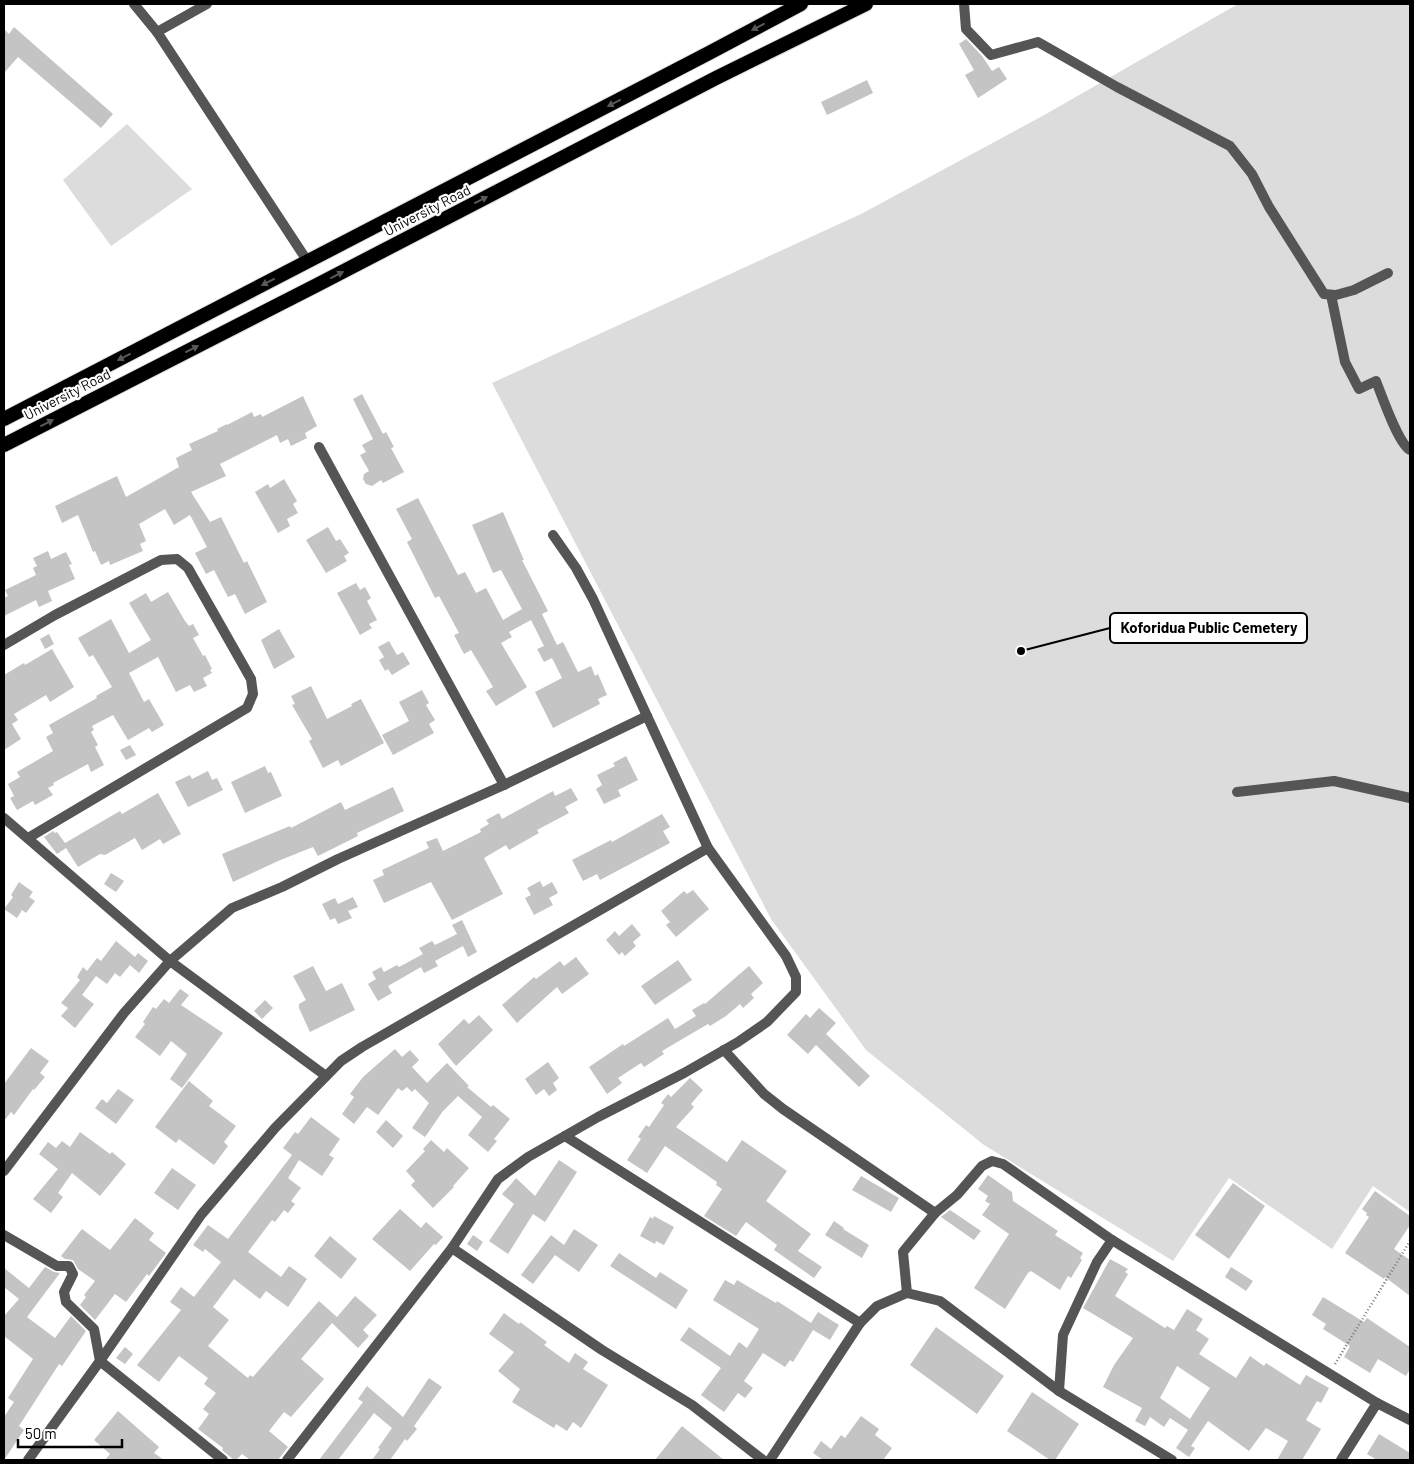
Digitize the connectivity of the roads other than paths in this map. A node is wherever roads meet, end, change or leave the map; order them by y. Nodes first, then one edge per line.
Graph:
1 (134, 4) edge
2 (207, 4) edge
3 (801, 4) edge
4 (866, 4) edge
5 (964, 4) edge
6 (156, 32) junction
7 (308, 262) junction
8 (1388, 274) dead end
9 (1331, 295) junction
10 (4, 419) edge
11 (4, 445) edge
12 (319, 447) dead end
13 (1410, 450) edge
14 (553, 535) dead end
15 (4, 645) edge
16 (647, 716) junction
17 (504, 786) junction
18 (1237, 792) dead end
19 (1410, 798) edge
20 (4, 818) edge
21 (28, 838) junction
22 (708, 848) junction
23 (170, 961) junction
24 (724, 1050) junction
25 (326, 1076) junction
26 (565, 1136) junction
27 (4, 1171) edge
28 (935, 1213) junction
29 (4, 1235) edge
30 (1112, 1240) junction
31 (452, 1248) junction
32 (907, 1293) junction
33 (860, 1323) junction
34 (100, 1361) junction
35 (1059, 1392) junction
36 (1377, 1403) junction
37 (1410, 1420) edge
38 (28, 1460) edge
39 (223, 1460) edge
40 (287, 1460) edge
41 (764, 1460) edge
42 (770, 1460) edge
43 (1172, 1460) edge
44 (1341, 1460) edge

1 - 6 street
2 - 6 street
3 -> 7 highway, University Road
11 -> 4 highway, University Road
5 - 9 street
6 - 7 street
7 -> 10 highway, University Road
8 - 9 street
9 - 13 street
12 - 17 street
14 - 16 street
15 - 21 street
16 - 17 street
16 - 22 street
17 - 23 street
18 - 19 street
20 - 21 street
21 - 23 street
22 - 24 street
22 - 25 street
23 - 25 street
23 - 27 street
24 - 26 street
24 - 28 street
25 - 34 street
26 - 31 street
26 - 33 street
28 - 30 street
28 - 32 street
29 - 34 street
30 - 35 street
30 - 36 street
31 - 40 street
31 - 41 street
32 - 33 street
32 - 35 street
33 - 42 street
34 - 38 street
34 - 39 street
35 - 43 street
36 - 37 street
36 - 44 street

